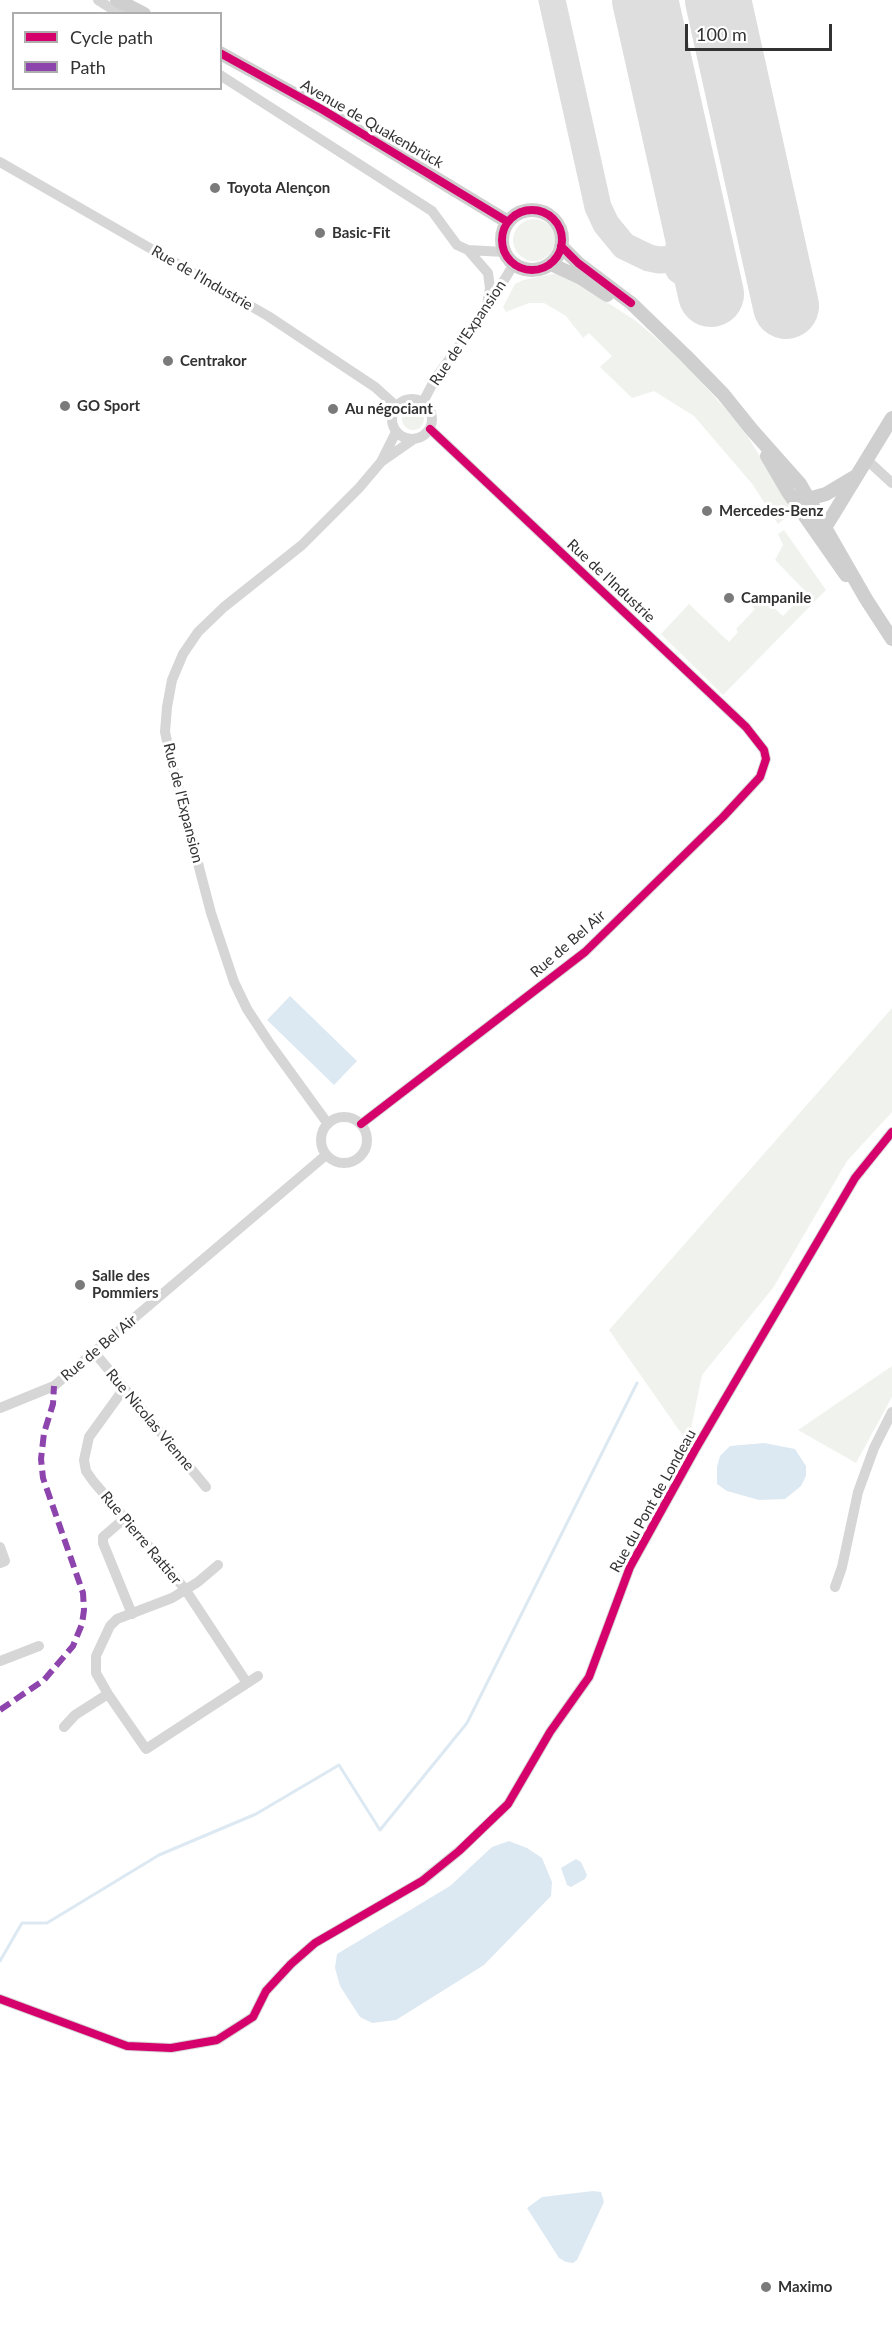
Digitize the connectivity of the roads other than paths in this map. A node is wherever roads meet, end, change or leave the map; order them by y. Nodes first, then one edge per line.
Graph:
1 (98, 0) edge
2 (117, 0) edge
3 (117, 12) edge
4 (140, 12) edge
5 (222, 54) edge
6 (222, 76) edge
7 (0, 162) edge
8 (508, 222) junction
9 (561, 246) junction
10 (468, 250) junction
11 (504, 252) junction
12 (514, 264) junction
13 (551, 264) junction
14 (487, 308) junction
15 (651, 324) junction
16 (423, 402) junction
17 (396, 406) junction
18 (892, 418) edge
19 (430, 429) junction
20 (752, 430) junction
21 (396, 432) junction
22 (414, 439) junction
23 (867, 460) junction
24 (381, 462) junction
25 (858, 475) junction
26 (892, 483) edge
27 (792, 499) junction
28 (808, 499) junction
29 (826, 526) junction
30 (866, 600) junction
31 (892, 639) edge
32 (766, 759) joint
33 (328, 1124) junction
34 (361, 1124) junction
35 (892, 1132) edge
36 (326, 1155) junction
37 (94, 1353) junction
38 (123, 1390) junction
39 (0, 1408) edge
40 (892, 1412) edge
41 (206, 1487) dead end
42 (125, 1518) junction
43 (0, 1547) edge
44 (0, 1563) edge
45 (218, 1565) dead end
46 (835, 1587) dead end
47 (185, 1589) junction
48 (132, 1614) junction
49 (39, 1646) dead end
50 (0, 1661) edge
51 (258, 1676) dead end
52 (247, 1683) junction
53 (108, 1694) junction
54 (64, 1727) dead end
55 (0, 1999) edge

1 - 3 street
2 - 4 main road
5 - 8 main road, Avenue de Quakenbrück
6 - 10 street
7 - 17 street, Rue de l'Industrie
8 - 9 main road
8 - 11 main road
9 - 13 main road
9 - 15 main road
10 - 11 street
10 - 14 street
11 - 12 main road
12 - 13 main road
12 - 14 street, Rue de l'Expansion
13 - 15 main road
14 - 16 street, Rue de l'Expansion
15 - 20 main road
16 - 17 street
16 - 19 street
17 - 21 street
18 - 23 main road
19 - 22 street
19 - 32 street, Rue de l'Industrie
20 - 27 main road
20 - 28 main road
21 - 22 street
21 - 24 street, Rue de l'Expansion
22 - 24 street
23 - 25 main road
23 - 26 street
24 - 33 street, Rue de l'Expansion
25 - 28 main road
25 - 29 main road
27 - 29 main road
27 - 30 main road
28 - 29 main road
29 - 30 main road
30 - 31 main road
32 - 34 street, Rue de Bel Air
33 - 34 street
33 - 36 street
34 - 36 street
35 - 55 street, Rue du Pont de Londeau
36 - 37 street, Rue de Bel Air
37 - 38 street, Rue Nicolas Vienne
37 - 39 street, Rue de Bel Air
38 - 41 street, Rue Nicolas Vienne
38 - 42 street, Rue Pierre Rattier
40 - 46 street
42 - 47 street, Rue Pierre Rattier
42 - 48 street
43 - 44 street
45 - 47 street
47 - 48 street
47 - 52 street, Rue Pierre Rattier
48 - 53 street
49 - 50 street
51 - 52 street
52 - 53 street
53 - 54 street

